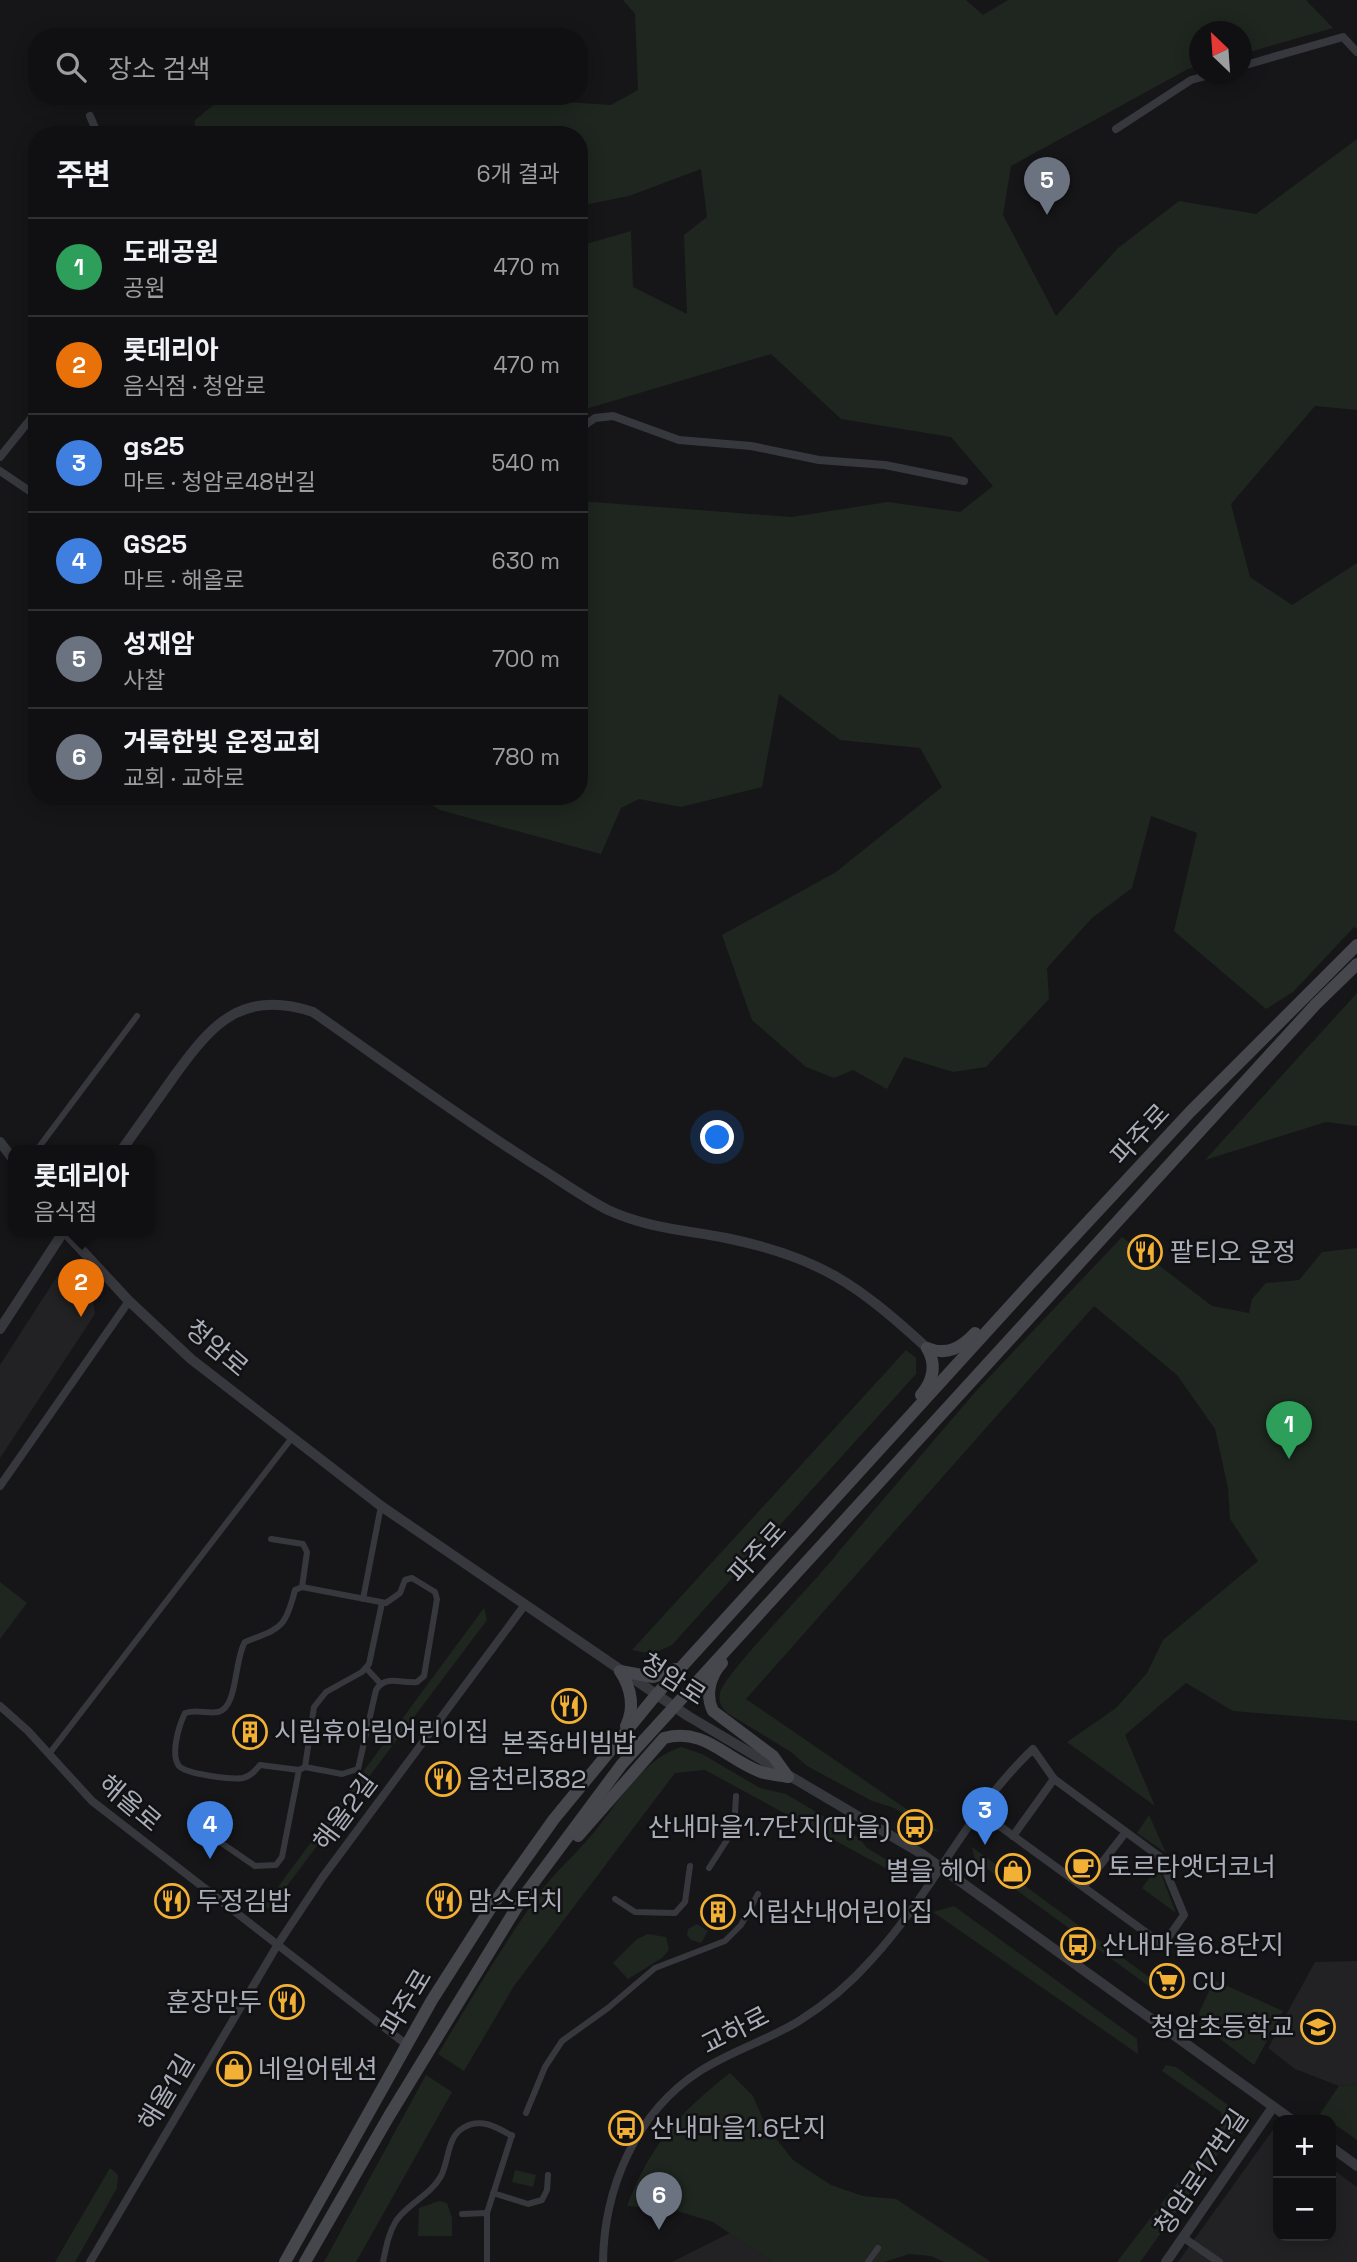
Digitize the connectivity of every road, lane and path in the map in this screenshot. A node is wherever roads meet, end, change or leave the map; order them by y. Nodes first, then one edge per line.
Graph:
1 (1357, 52) edge
2 (1252, 63) edge
3 (1189, 81) edge
4 (90, 116) dead end
5 (94, 126) edge
6 (1116, 129) dead end
7 (28, 422) edge
8 (588, 423) edge
9 (0, 457) edge
10 (0, 471) edge
11 (964, 481) dead end
12 (28, 490) edge
13 (1357, 945) edge
14 (1357, 964) edge
15 (137, 1016) dead end
16 (40, 1145) edge
17 (125, 1145) edge
18 (61, 1236) edge
19 (69, 1236) edge
20 (1020, 1295) junction
21 (129, 1301) junction
22 (0, 1329) edge
23 (927, 1348) junction
24 (905, 1423) junction
25 (291, 1439) junction
26 (0, 1486) edge
27 (381, 1506) junction
28 (271, 1539) dead end
29 (807, 1560) junction
30 (302, 1587) junction
31 (363, 1599) junction
32 (382, 1603) junction
33 (524, 1606) junction
34 (690, 1658) junction
35 (366, 1668) junction
36 (620, 1671) junction
37 (380, 1683) junction
38 (656, 1695) junction
39 (672, 1705) junction
40 (0, 1706) edge
41 (620, 1739) junction
42 (49, 1754) junction
43 (302, 1769) junction
44 (788, 1777) junction
45 (1054, 1779) junction
46 (736, 1796) dead end
47 (979, 1811) junction
48 (191, 1822) dead end
49 (1125, 1833) junction
50 (1013, 1836) junction
51 (549, 1862) junction
52 (690, 1866) dead end
53 (941, 1867) junction
54 (709, 1868) dead end
55 (1084, 1886) junction
56 (758, 1894) dead end
57 (615, 1899) dead end
58 (278, 1944) junction
59 (407, 2045) junction
60 (1273, 2107) junction
61 (526, 2113) dead end
62 (1285, 2115) edge
63 (1336, 2151) edge
64 (1357, 2166) edge
65 (548, 2175) dead end
66 (493, 2193) junction
67 (487, 2213) junction
68 (462, 2214) dead end
69 (1184, 2238) junction
70 (878, 2248) dead end
71 (90, 2262) edge
72 (285, 2262) edge
73 (305, 2262) edge
74 (383, 2262) edge
75 (487, 2262) edge
76 (603, 2262) edge
77 (868, 2262) edge
78 (1167, 2262) edge
79 (1219, 2262) edge

1 - 2 street
3 - 6 street
4 - 5 street
7 - 9 street
8 - 11 street
10 - 12 street
13 - 20 main road, 파주로
14 - 29 main road, 파주로
15 - 16 street
17 - 23 street
18 - 22 street
19 - 21 street, 청암로
20 - 23 main road
20 - 24 main road, 파주로
21 - 25 street, 청암로
21 - 26 street
23 - 24 main road
24 - 34 main road, 파주로
25 - 27 street, 청암로
25 - 42 street
27 - 31 street
27 - 33 street, 청암로
28 - 30 street
29 - 39 main road, 파주로
29 - 44 main road
30 - 31 street
30 - 43 street
31 - 32 street
32 - 35 street
32 - 37 street
33 - 36 street, 청암로
33 - 58 street, 해올2길
34 - 36 main road
34 - 38 main road, 파주로
35 - 37 street
35 - 43 street
36 - 38 street, 청암로
36 - 41 main road
37 - 43 street
38 - 39 street, 청암로
38 - 41 main road, 파주로
39 - 44 street, 청암로
39 - 51 main road, 파주로
40 - 42 street, 해올로
41 - 59 main road, 파주로
42 - 58 street, 해올로
43 - 48 street
44 - 51 main road
44 - 53 street, 청암로
45 - 47 street, 교하로
45 - 49 street
45 - 50 street
46 - 54 street
47 - 50 street
47 - 53 street, 교하로
49 - 55 street
49 - 55 street
50 - 55 street
51 - 73 main road, 파주로
52 - 57 street
53 - 60 street, 청암로
53 - 76 street, 교하로
56 - 61 street
58 - 59 street, 해올로
58 - 71 street, 해올1길
59 - 72 main road, 파주로
60 - 62 street, 청암로
60 - 69 street, 청암로17번길
63 - 64 street
65 - 66 street
66 - 67 street
66 - 74 street
67 - 68 street
67 - 75 street
69 - 78 street, 청암로17번길
69 - 79 street
70 - 77 street

